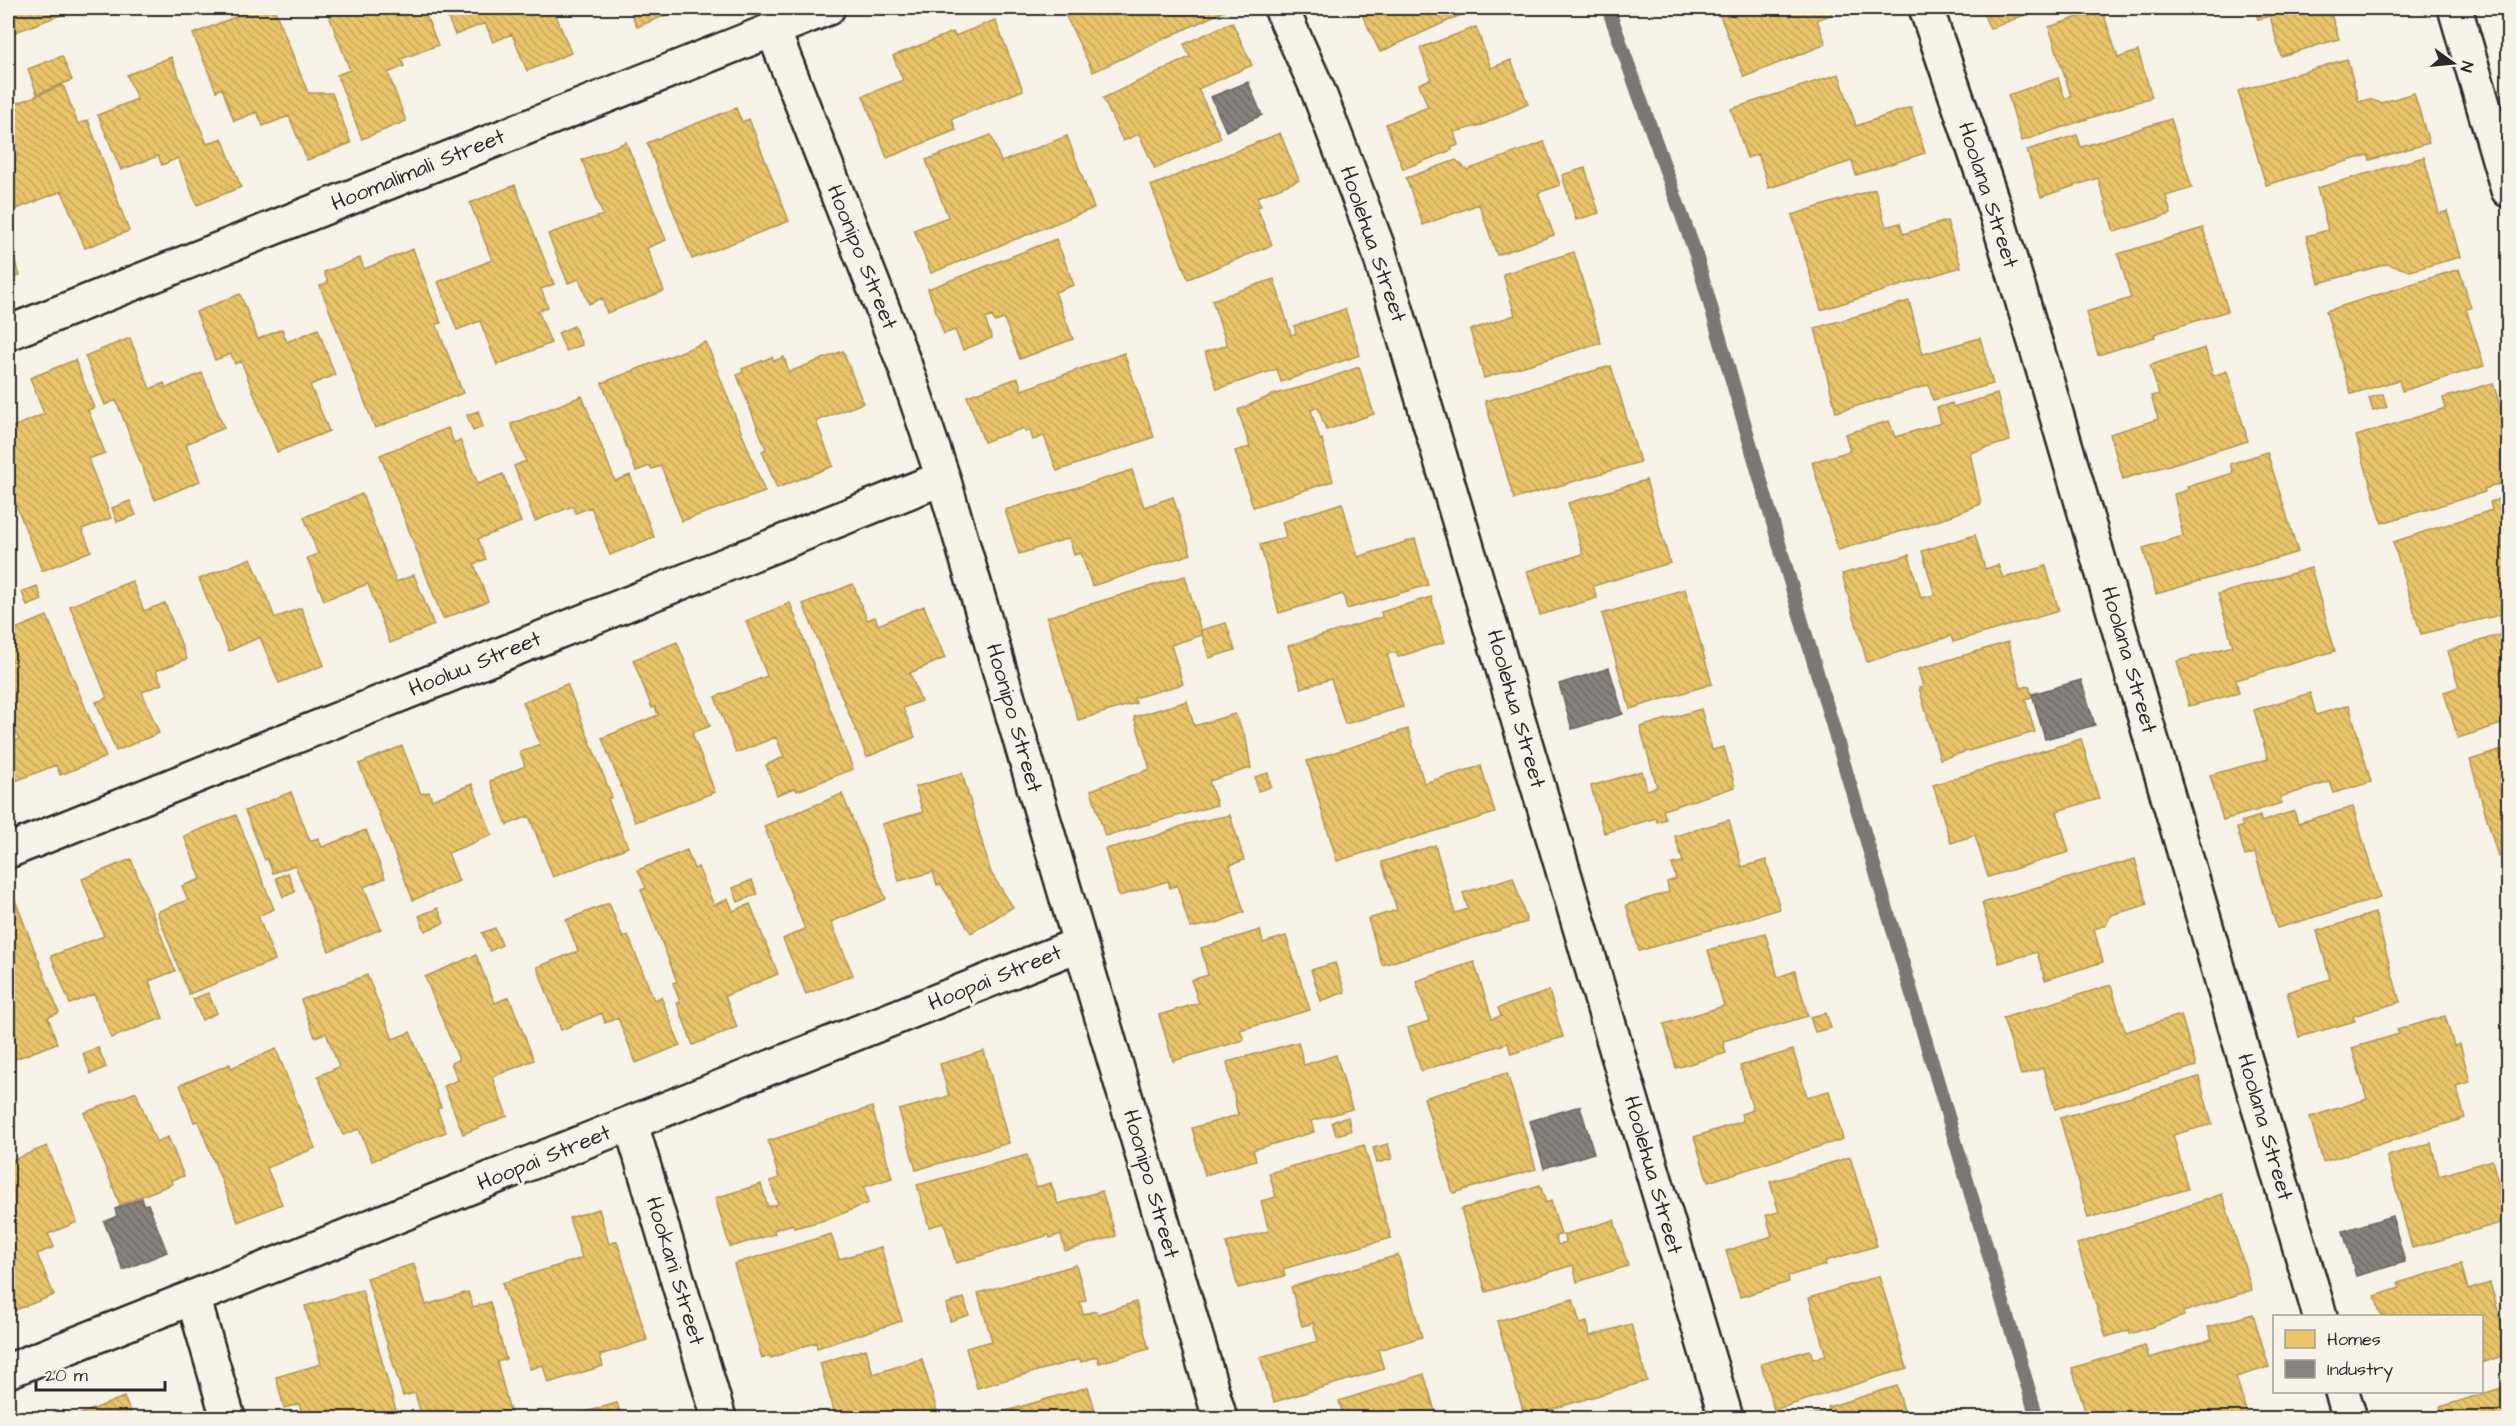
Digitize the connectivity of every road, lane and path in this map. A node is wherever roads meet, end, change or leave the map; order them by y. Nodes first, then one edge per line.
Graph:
1 (828, 8) edge
2 (1281, 8) edge
3 (1926, 8) edge
4 (2454, 8) edge
5 (773, 30) junction
6 (2508, 190) edge
7 (8, 333) edge
8 (943, 478) junction
9 (8, 851) edge
10 (1080, 944) junction
11 (631, 1124) junction
12 (193, 1297) junction
13 (2319, 1315) edge
14 (8, 1371) edge
15 (2342, 1393) edge
16 (228, 1419) edge
17 (719, 1419) edge
18 (1220, 1419) edge
19 (1725, 1419) edge
20 (2350, 1419) edge

1 - 5 street, Hoomalimali Street
2 - 19 street, Hoolehua Street
3 - 13 street, Hoolana Street
4 - 6 street
5 - 7 street, Hoomalimali Street
5 - 8 street, Hoonipo Street
8 - 9 street, Hooluu Street
8 - 10 street, Hoonipo Street
10 - 11 street, Hoopai Street
10 - 18 street, Hoonipo Street
11 - 12 street, Hoopai Street
11 - 17 street, Hookani Street
12 - 14 street, Hoopai Street
12 - 16 street
15 - 20 street

